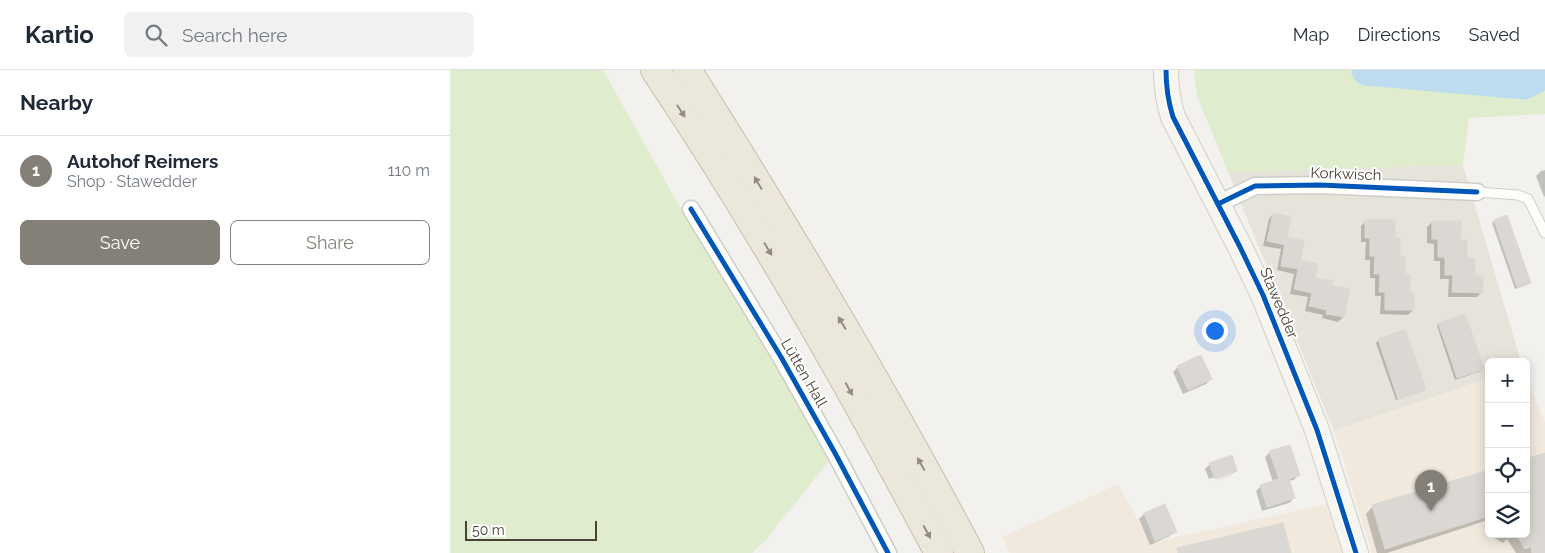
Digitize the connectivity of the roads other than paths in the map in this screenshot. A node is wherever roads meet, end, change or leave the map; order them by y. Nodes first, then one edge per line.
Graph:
1 (655, 70) edge
2 (687, 70) edge
3 (1166, 78) edge
4 (1476, 192) joint
5 (1218, 204) junction
6 (691, 209) dead end
7 (1545, 233) edge
8 (888, 553) edge
9 (939, 553) edge
10 (970, 553) edge
11 (1356, 553) edge

1 -> 9 highway
10 -> 2 highway
3 - 5 street, Stawedder
4 - 5 street, Korkwisch
4 - 7 lane
5 - 11 street, Stawedder
6 - 8 street, Lütten Hall

